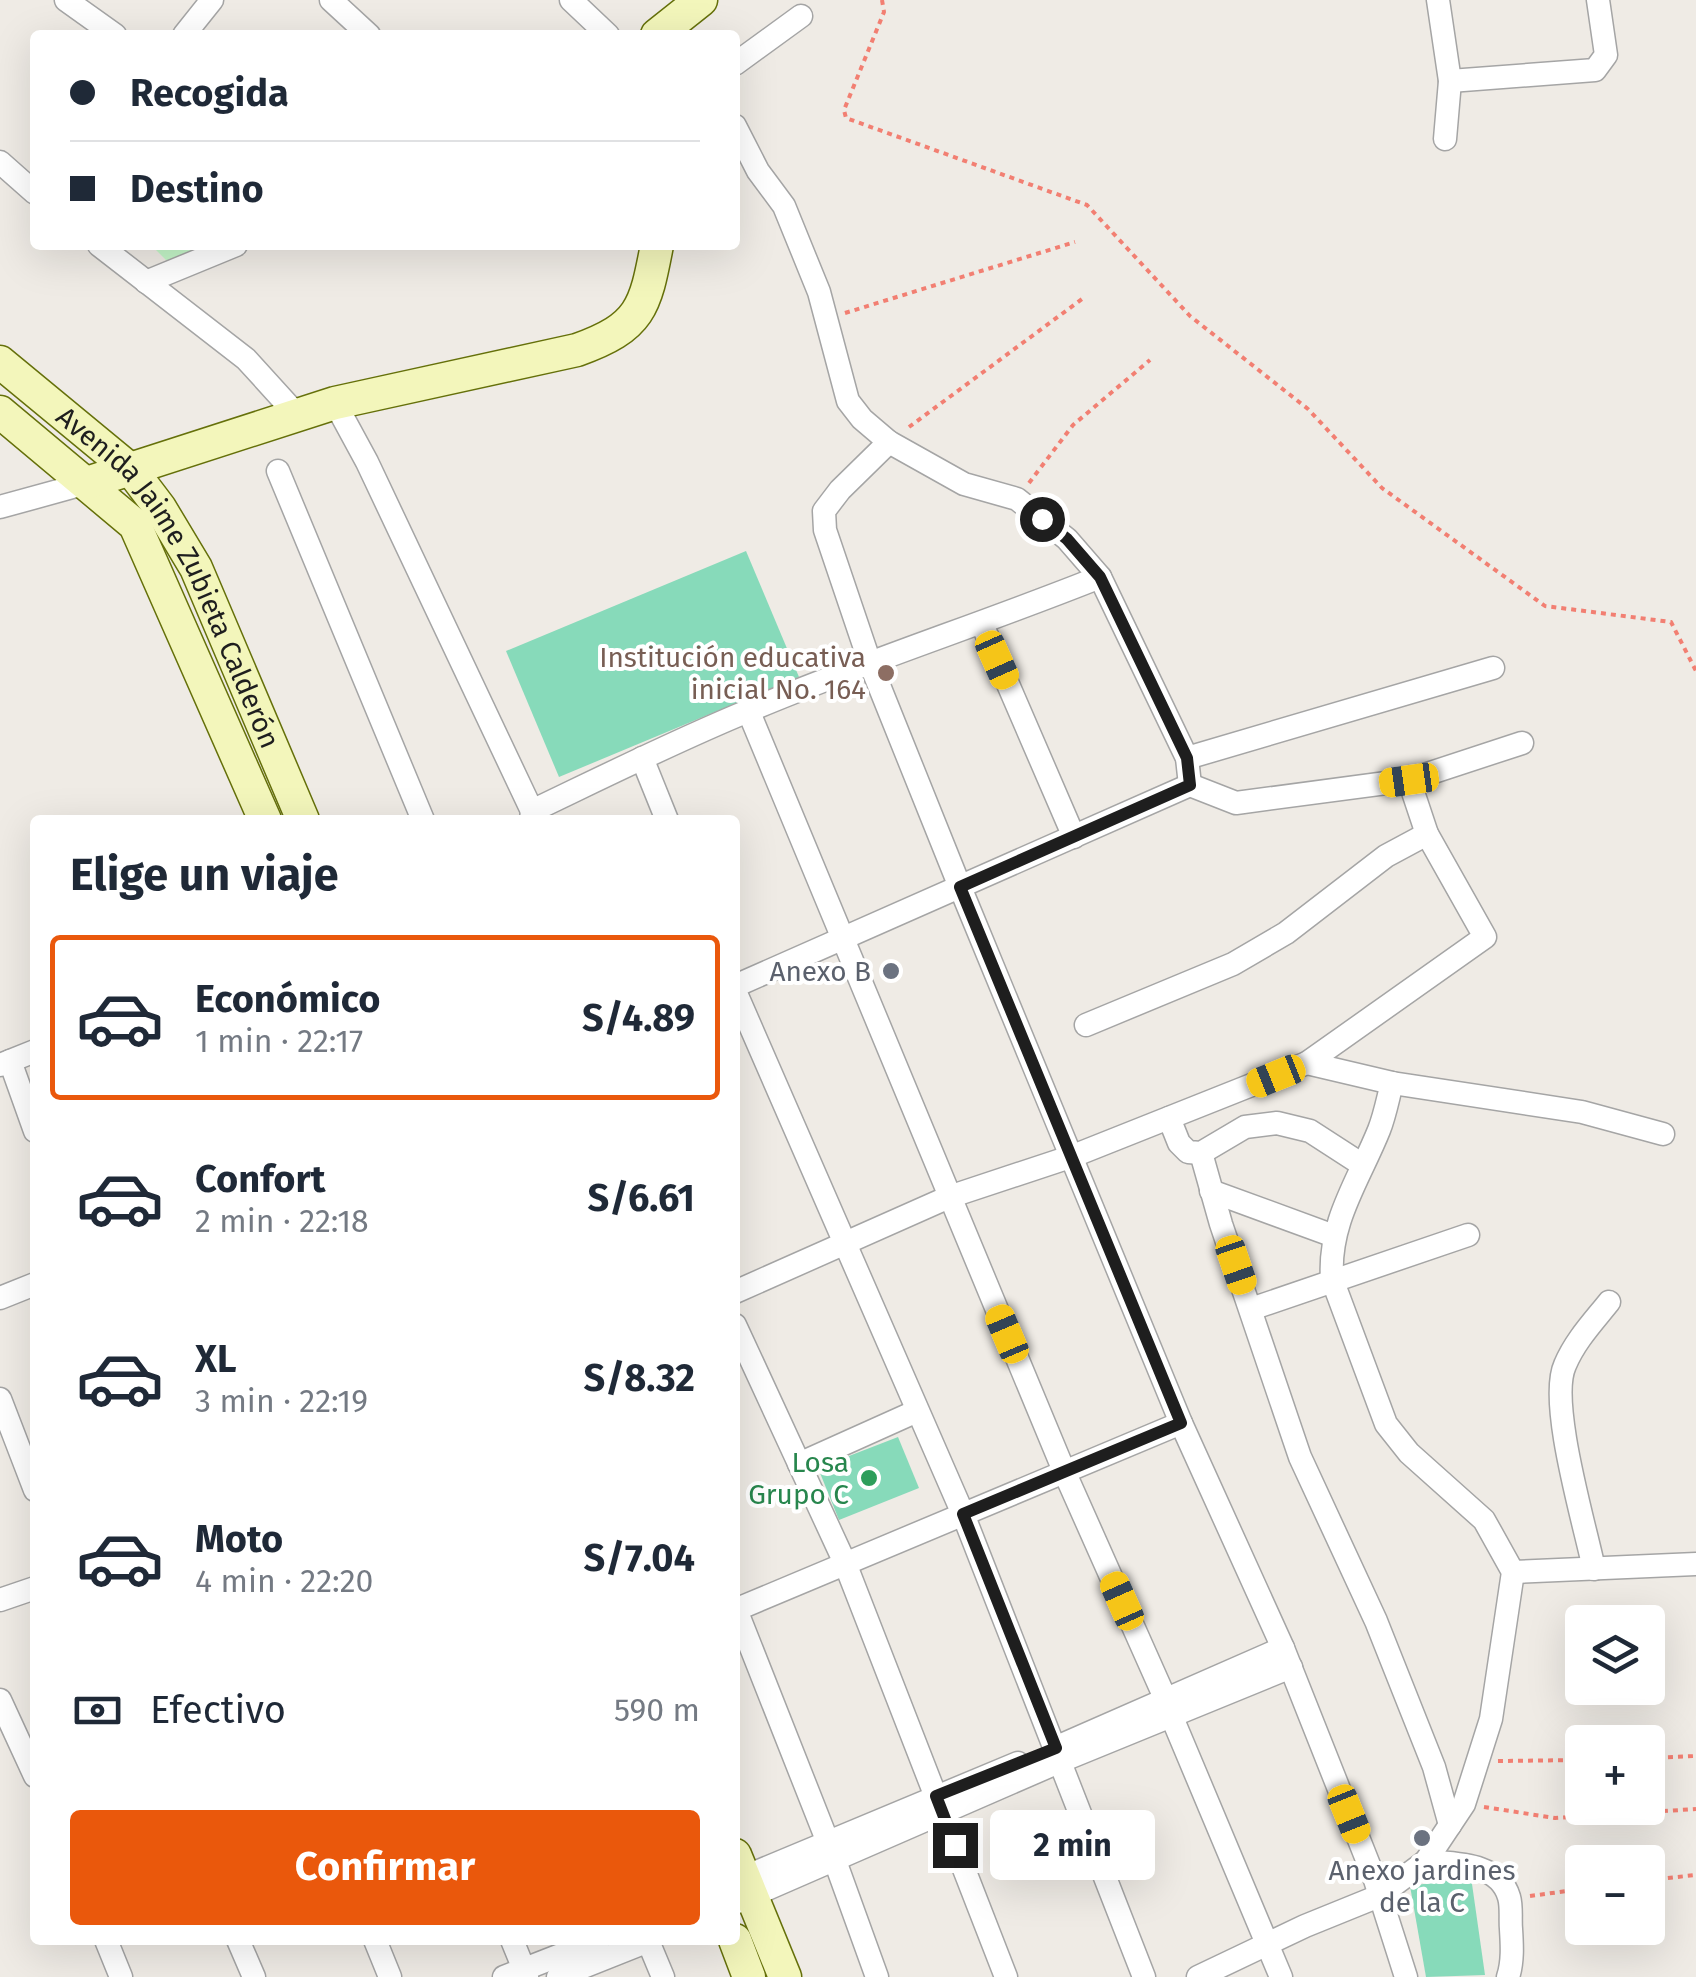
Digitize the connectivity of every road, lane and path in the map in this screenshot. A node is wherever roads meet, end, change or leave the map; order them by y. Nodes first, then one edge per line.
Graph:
1 (66, 0) edge
2 (212, 0) edge
3 (332, 0) edge
4 (571, 0) edge
5 (701, 0) edge
6 (882, 0) edge
7 (1438, 0) edge
8 (1598, 0) edge
9 (801, 16) dead end
10 (109, 30) edge
11 (188, 30) edge
12 (364, 30) edge
13 (603, 30) edge
14 (662, 30) edge
15 (740, 60) edge
16 (1450, 81) junction
17 (740, 136) edge
18 (1445, 139) dead end
19 (0, 162) edge
20 (30, 189) edge
21 (1076, 242) dead end
22 (105, 250) edge
23 (224, 250) edge
24 (656, 250) edge
25 (146, 282) junction
26 (1082, 298) dead end
27 (826, 318) junction
28 (1150, 360) dead end
29 (0, 362) edge
30 (335, 403) junction
31 (0, 412) edge
32 (296, 414) junction
33 (889, 442) junction
34 (132, 471) junction
35 (278, 472) dead end
36 (88, 483) junction
37 (1017, 499) junction
38 (0, 508) edge
39 (1100, 577) junction
40 (982, 624) junction
41 (870, 663) junction
42 (1494, 668) dead end
43 (1696, 671) edge
44 (748, 710) junction
45 (1522, 742) dead end
46 (642, 758) junction
47 (1187, 758) junction
48 (1409, 780) junction
49 (1190, 785) junction
50 (263, 815) edge
51 (302, 815) edge
52 (421, 815) edge
53 (532, 815) edge
54 (664, 815) edge
55 (1428, 834) junction
56 (1074, 837) junction
57 (960, 887) junction
58 (843, 936) junction
59 (740, 987) edge
60 (740, 1001) edge
61 (1086, 1026) dead end
62 (30, 1053) edge
63 (5, 1063) edge
64 (1307, 1064) junction
65 (1392, 1083) junction
66 (1169, 1118) junction
67 (30, 1119) edge
68 (1663, 1134) dead end
69 (1201, 1153) junction
70 (1073, 1156) junction
71 (1361, 1164) junction
72 (1211, 1191) junction
73 (950, 1198) junction
74 (1468, 1235) dead end
75 (1334, 1236) junction
76 (843, 1244) junction
77 (1332, 1280) junction
78 (30, 1286) edge
79 (740, 1290) edge
80 (0, 1298) edge
81 (1609, 1302) dead end
82 (1251, 1308) junction
83 (740, 1336) edge
84 (0, 1400) edge
85 (918, 1411) junction
86 (1181, 1423) junction
87 (800, 1464) junction
88 (1064, 1471) junction
89 (30, 1477) edge
90 (963, 1514) junction
91 (845, 1563) junction
92 (1696, 1564) edge
93 (1594, 1569) junction
94 (1513, 1572) junction
95 (30, 1590) edge
96 (0, 1600) edge
97 (740, 1607) edge
98 (740, 1622) edge
99 (1287, 1657) junction
100 (0, 1700) edge
101 (1168, 1706) junction
102 (1058, 1754) junction
103 (1696, 1756) edge
104 (1665, 1757) edge
105 (1565, 1760) edge
106 (1478, 1761) junction
107 (30, 1765) edge
108 (939, 1804) junction
109 (1464, 1804) junction
110 (1696, 1809) edge
111 (1450, 1825) junction
112 (831, 1849) junction
113 (1426, 1861) junction
114 (1696, 1876) edge
115 (1665, 1879) edge
116 (740, 1882) edge
117 (1565, 1891) edge
118 (1379, 1896) junction
119 (1510, 1899) junction
120 (108, 1945) edge
121 (240, 1945) edge
122 (377, 1945) edge
123 (513, 1945) edge
124 (587, 1945) edge
125 (640, 1945) edge
126 (651, 1945) edge
127 (737, 1945) edge
128 (1266, 1945) junction
129 (518, 1974) edge
130 (120, 1977) edge
131 (254, 1977) edge
132 (390, 1977) edge
133 (558, 1977) edge
134 (663, 1977) edge
135 (749, 1977) edge
136 (785, 1977) edge
137 (877, 1977) edge
138 (1006, 1977) edge
139 (1144, 1977) edge
140 (1198, 1977) edge
141 (1281, 1977) edge
142 (1406, 1977) edge
143 (1508, 1977) edge

1 - 10 street
2 - 11 street
3 - 12 street
4 - 13 street
5 - 14 street
6 - 43 path
7 - 16 street
8 - 16 street
9 - 15 street
16 - 18 street
17 - 27 street
19 - 20 street
21 - 27 path
22 - 25 street
23 - 25 street
24 - 30 street
25 - 32 street
26 - 33 path
27 - 33 street
28 - 37 path
29 - 34 street, Avenida Jaime Zubieta Calderón
30 - 32 street
30 - 53 street
31 - 36 street, Avenida Jaime Zubieta Calderón
32 - 34 street
33 - 37 street
33 - 41 street
34 - 36 street
34 - 51 street, Avenida Jaime Zubieta Calderón
35 - 52 street
36 - 38 street
36 - 50 street, Avenida Jaime Zubieta Calderón
37 - 39 street
39 - 40 street
39 - 47 street
40 - 41 street
40 - 56 street
41 - 44 street
41 - 57 street
42 - 47 street
44 - 46 street
44 - 58 street
45 - 48 street
46 - 53 street
46 - 54 street
47 - 49 street
48 - 49 street
48 - 55 street
49 - 56 street
55 - 61 street
55 - 64 street
56 - 57 street
57 - 58 street
57 - 70 street
58 - 59 street
58 - 73 street
60 - 76 street
62 - 63 street
63 - 67 street
64 - 65 street
64 - 66 street
65 - 68 street
65 - 71 street
66 - 69 street
66 - 70 street
69 - 71 street
69 - 72 street
70 - 73 street
70 - 86 street
71 - 75 street
72 - 75 street
72 - 82 street
73 - 76 street
73 - 88 street
74 - 77 street
75 - 77 street
76 - 79 street
76 - 85 street
77 - 82 street
77 - 94 street
78 - 80 street
81 - 93 street
82 - 111 street
83 - 87 street
84 - 89 street
85 - 87 street
85 - 90 street
86 - 88 street
86 - 99 street
87 - 91 street
88 - 90 street
88 - 101 street
90 - 91 street
90 - 102 street
91 - 97 street
91 - 108 street
92 - 93 street
93 - 94 street
94 - 106 street
95 - 96 street
98 - 112 street
99 - 101 street
99 - 118 street
100 - 107 street
101 - 102 street
101 - 128 street
102 - 108 street
102 - 139 street
103 - 104 path
105 - 106 path
106 - 109 street
108 - 112 street
108 - 138 street
109 - 110 path
109 - 111 street
111 - 113 street
112 - 116 street
112 - 137 street
113 - 118 street
113 - 119 street
114 - 115 path
116 - 136 street
117 - 119 path
118 - 128 street
118 - 142 street
119 - 143 street
120 - 130 street
121 - 131 street
122 - 132 street
123 - 129 street
124 - 129 street
125 - 133 street
126 - 134 street
127 - 135 street
128 - 140 street
128 - 141 street

